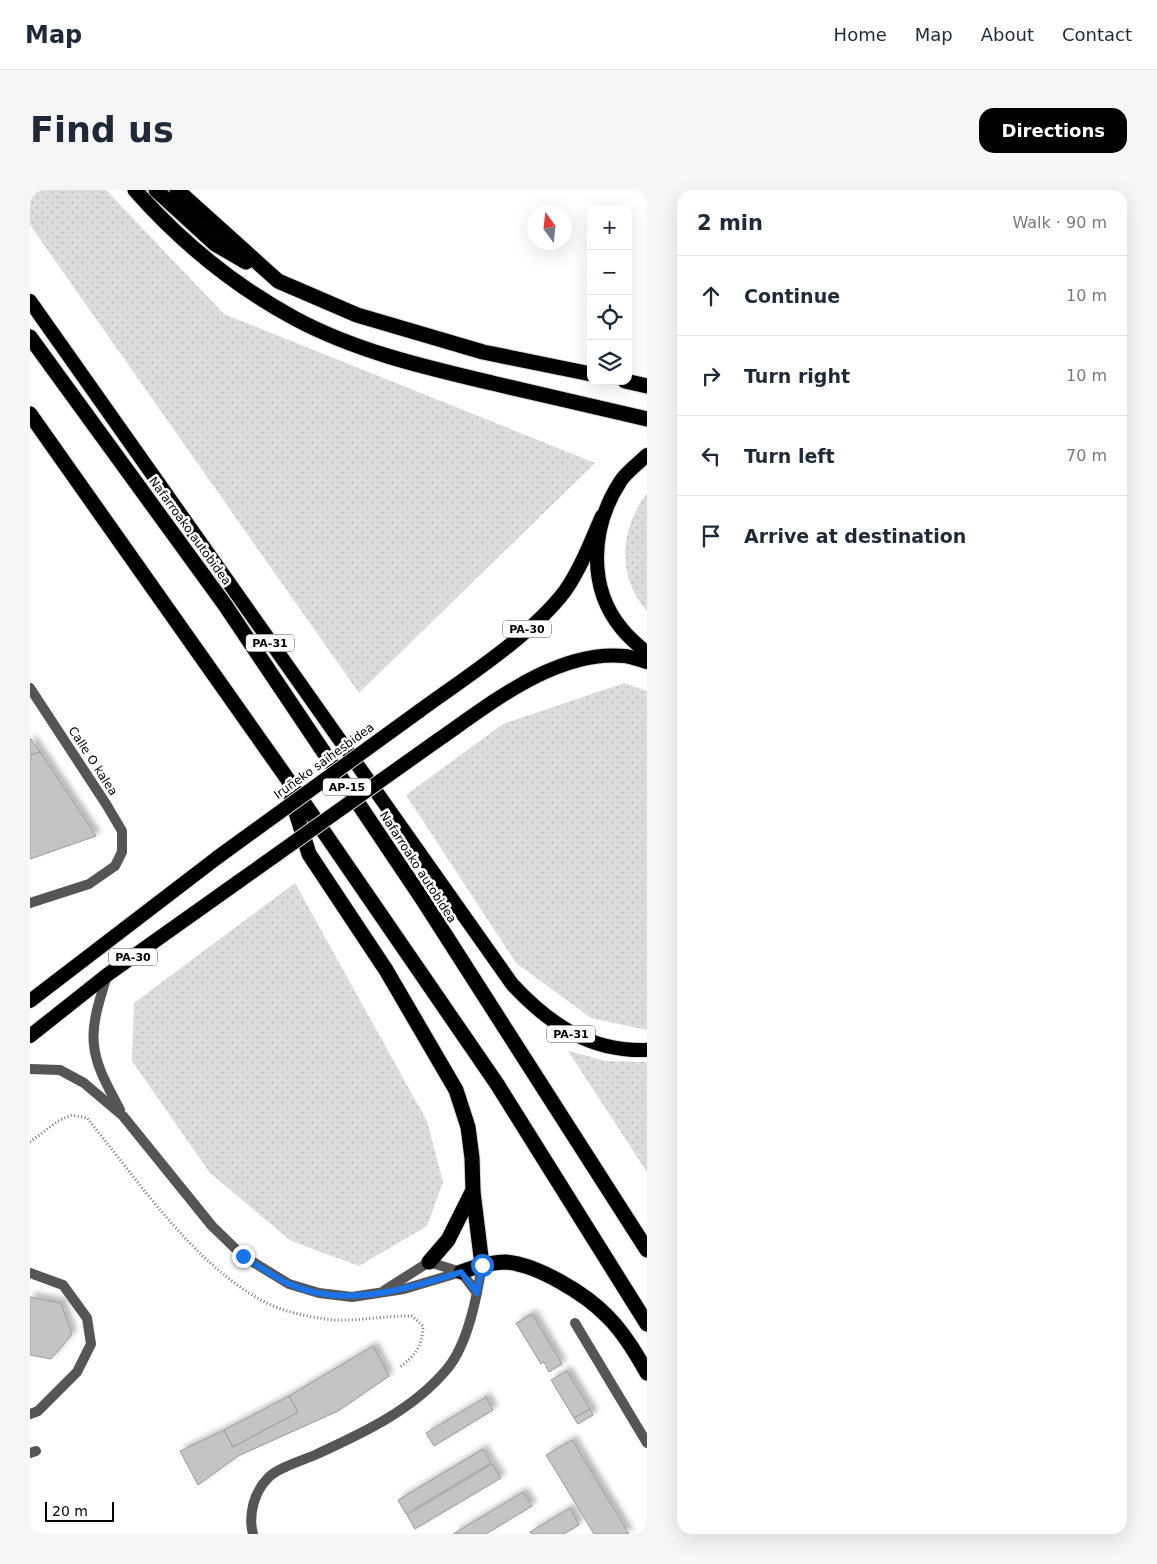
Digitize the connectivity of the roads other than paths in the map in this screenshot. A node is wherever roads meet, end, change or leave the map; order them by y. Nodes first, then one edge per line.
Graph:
1 (135, 190) edge
2 (156, 190) edge
3 (177, 190) edge
4 (278, 281) junction
5 (30, 301) edge
6 (30, 337) edge
7 (587, 373) edge
8 (632, 382) edge
9 (647, 386) edge
10 (30, 414) edge
11 (647, 419) edge
12 (647, 455) edge
13 (602, 516) junction
14 (647, 653) edge
15 (647, 662) edge
16 (30, 688) edge
17 (284, 774) junction
18 (30, 903) edge
19 (107, 975) junction
20 (30, 1001) edge
21 (30, 1036) edge
22 (647, 1050) edge
23 (30, 1069) edge
24 (123, 1116) junction
25 (473, 1190) junction
26 (647, 1250) edge
27 (429, 1262) junction
28 (482, 1265) junction
29 (461, 1272) junction
30 (30, 1273) edge
31 (382, 1292) junction
32 (477, 1293) junction
33 (575, 1323) dead end
34 (647, 1324) edge
35 (647, 1373) edge
36 (30, 1414) edge
37 (647, 1443) edge
38 (253, 1534) edge

1 - 11 highway
2 - 4 highway
3 - 4 highway
4 - 7 highway
5 - 22 highway, PA-31
6 - 26 highway, Nafarroako autobidea / AP-15
8 - 9 highway
10 - 17 highway
12 - 13 highway, PA-30
13 - 14 highway, PA-30
13 - 20 highway, Iruñeko saihesbidea / PA-30, bridge
15 - 19 highway, PA-30, bridge
16 - 18 street, Calle O kalea
17 - 25 highway
17 - 34 highway
19 - 21 highway, PA-30
19 - 24 street
23 - 24 street
24 - 31 street
25 - 27 highway
25 - 28 highway
27 - 29 street
27 - 31 street
28 - 29 highway
28 - 32 street
28 - 35 highway
29 - 31 street
29 - 32 street
30 - 36 street
32 - 38 street
33 - 37 street

